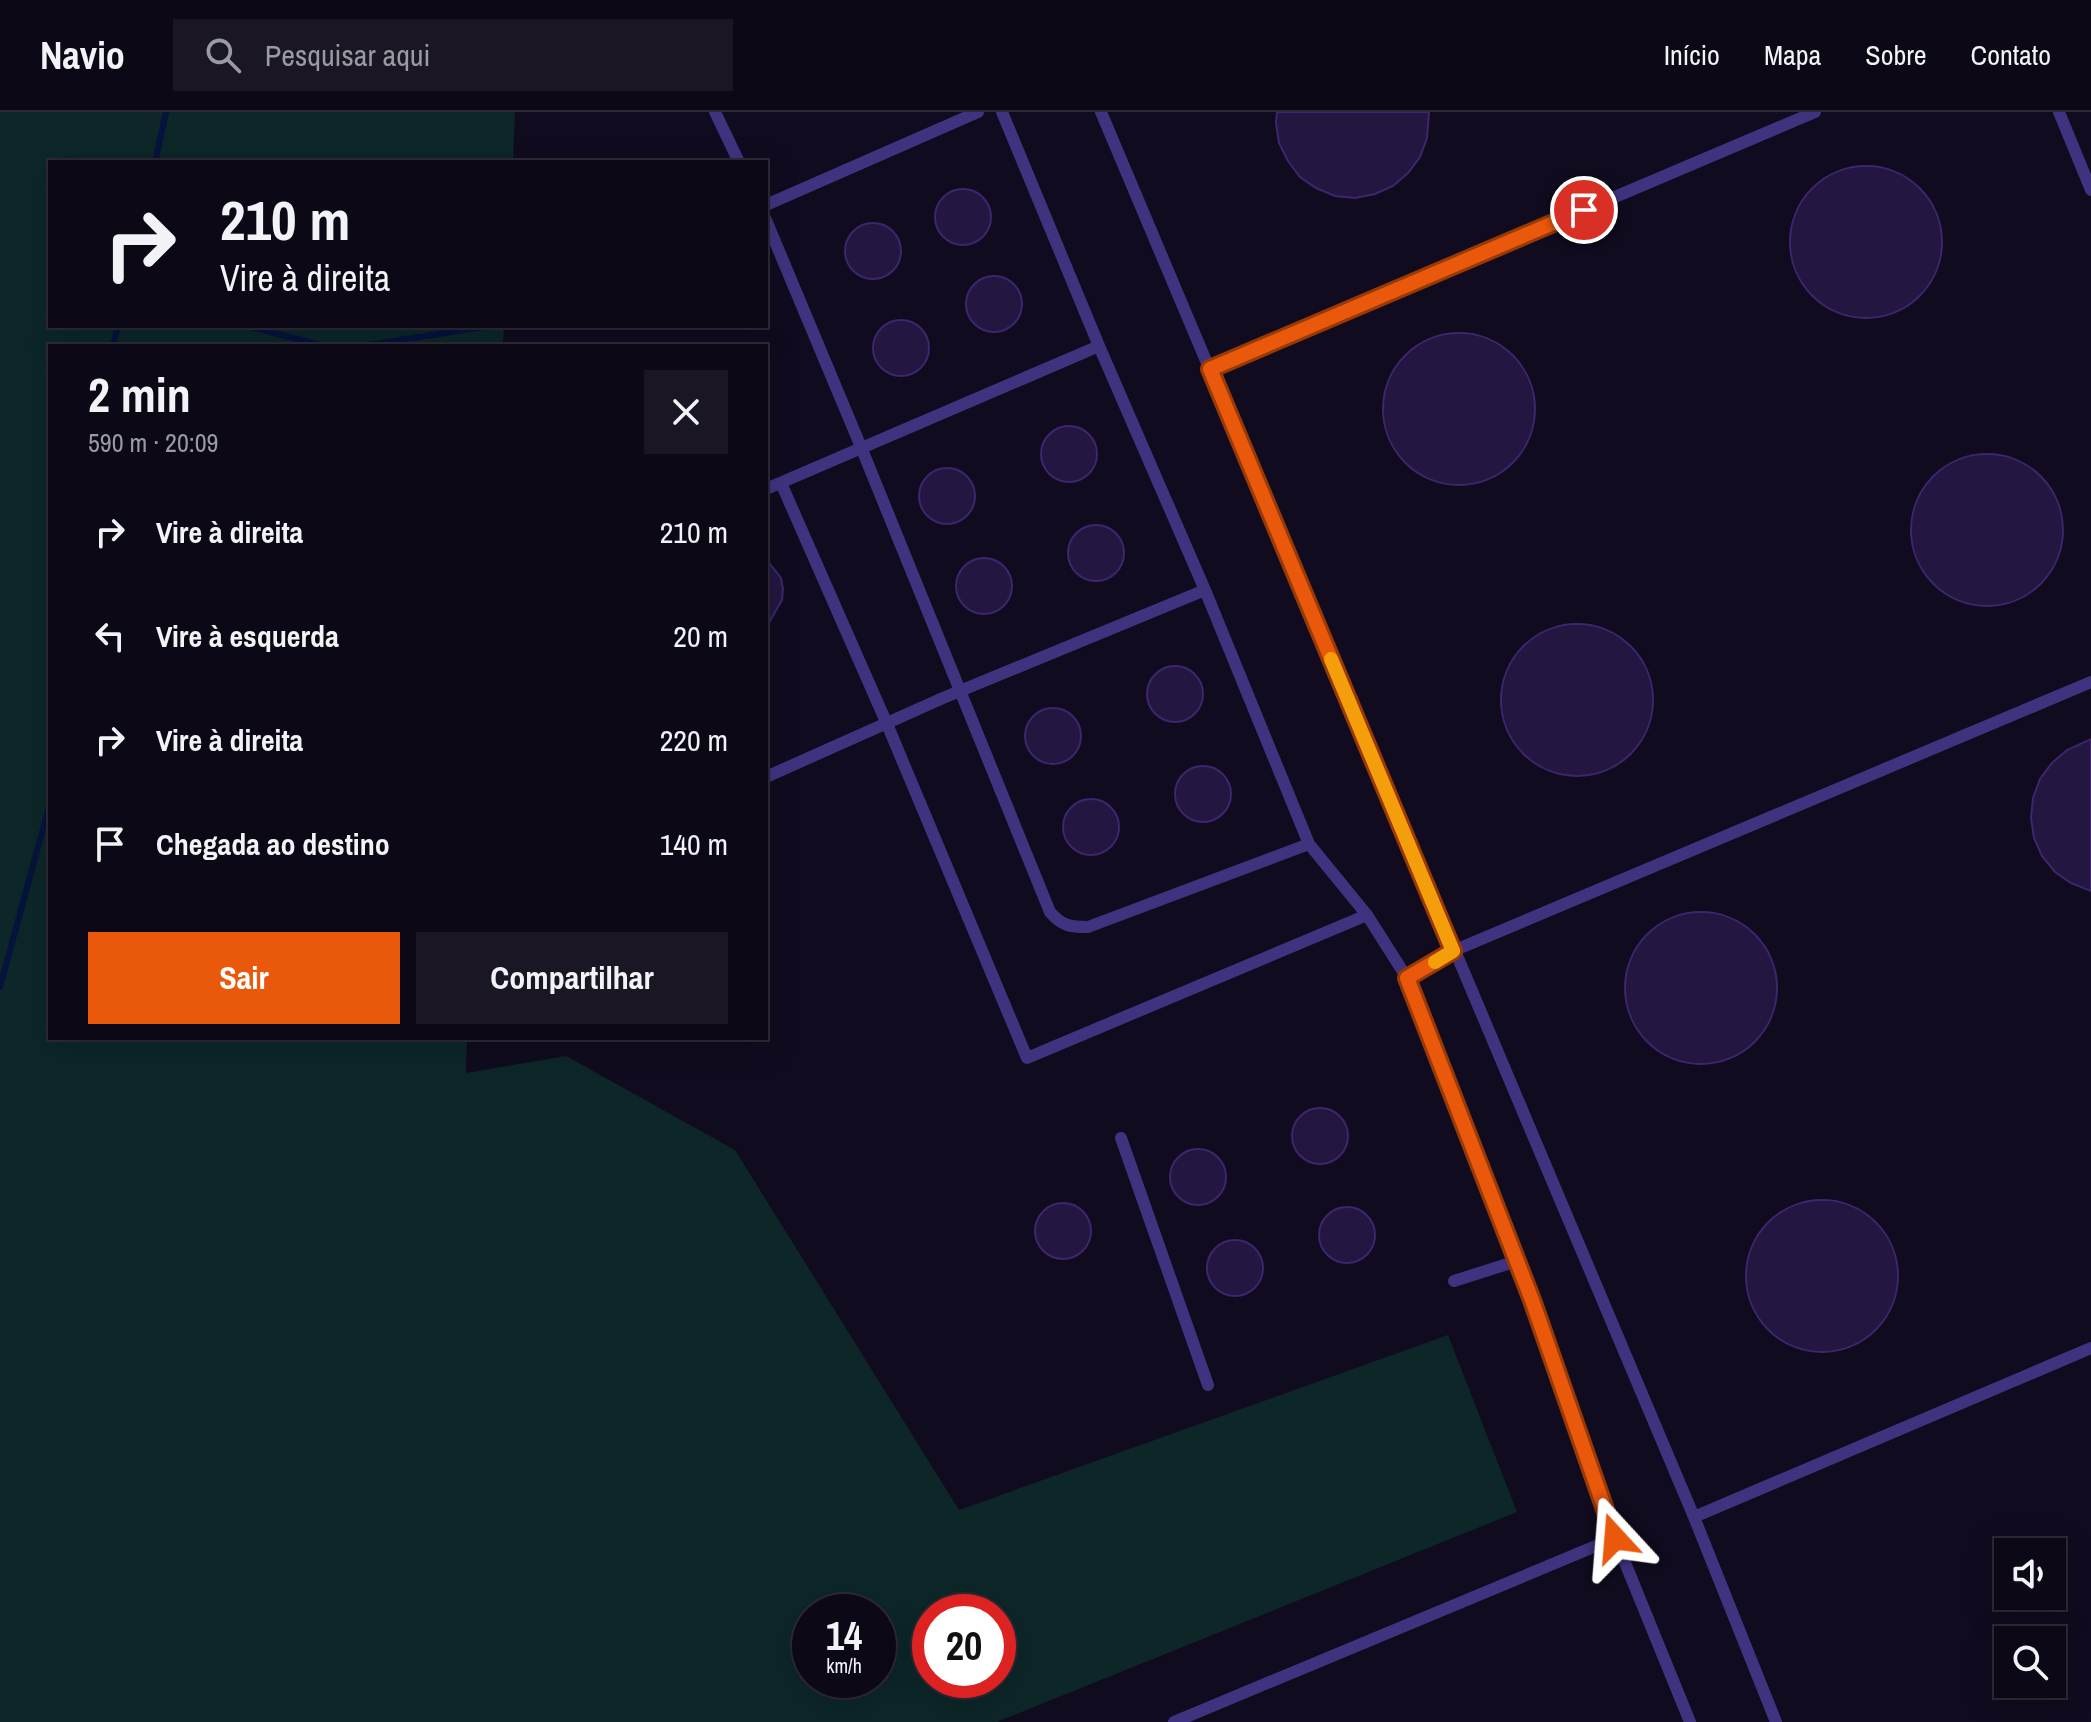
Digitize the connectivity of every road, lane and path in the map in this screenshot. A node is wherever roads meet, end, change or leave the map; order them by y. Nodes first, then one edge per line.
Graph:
1 (715, 112) edge
2 (978, 112) edge
3 (1002, 112) edge
4 (1101, 112) edge
5 (1815, 112) edge
6 (2059, 112) edge
7 (738, 160) edge
8 (2091, 190) edge
9 (768, 204) edge
10 (768, 225) edge
11 (1099, 346) junction
12 (1210, 369) junction
13 (861, 447) junction
14 (781, 483) junction
15 (768, 488) edge
16 (1205, 590) junction
17 (2091, 682) edge
18 (961, 692) junction
19 (887, 724) junction
20 (768, 776) edge
21 (1309, 844) junction
22 (1367, 915) junction
23 (1453, 951) junction
24 (1407, 978) junction
25 (1121, 1138) dead end
26 (1517, 1261) junction
27 (1454, 1281) dead end
28 (2091, 1348) edge
29 (1208, 1385) dead end
30 (1694, 1517) junction
31 (1615, 1538) junction
32 (1174, 1722) edge
33 (1690, 1722) edge
34 (1776, 1722) edge

1 - 7 lane
2 - 9 lane
3 - 11 lane
4 - 12 lane
5 - 12 lane
6 - 8 lane
10 - 13 lane
11 - 13 lane
11 - 16 lane
12 - 23 lane
13 - 14 lane
13 - 18 lane
14 - 15 lane
14 - 19 lane
16 - 18 lane
16 - 21 lane
17 - 23 lane
18 - 19 lane
18 - 21 lane
19 - 20 lane
19 - 22 lane
21 - 22 lane
22 - 24 lane
23 - 24 lane
23 - 30 lane
24 - 26 lane
25 - 29 lane
26 - 27 lane
26 - 31 lane
28 - 30 lane
30 - 34 lane
31 - 32 lane
31 - 33 lane

